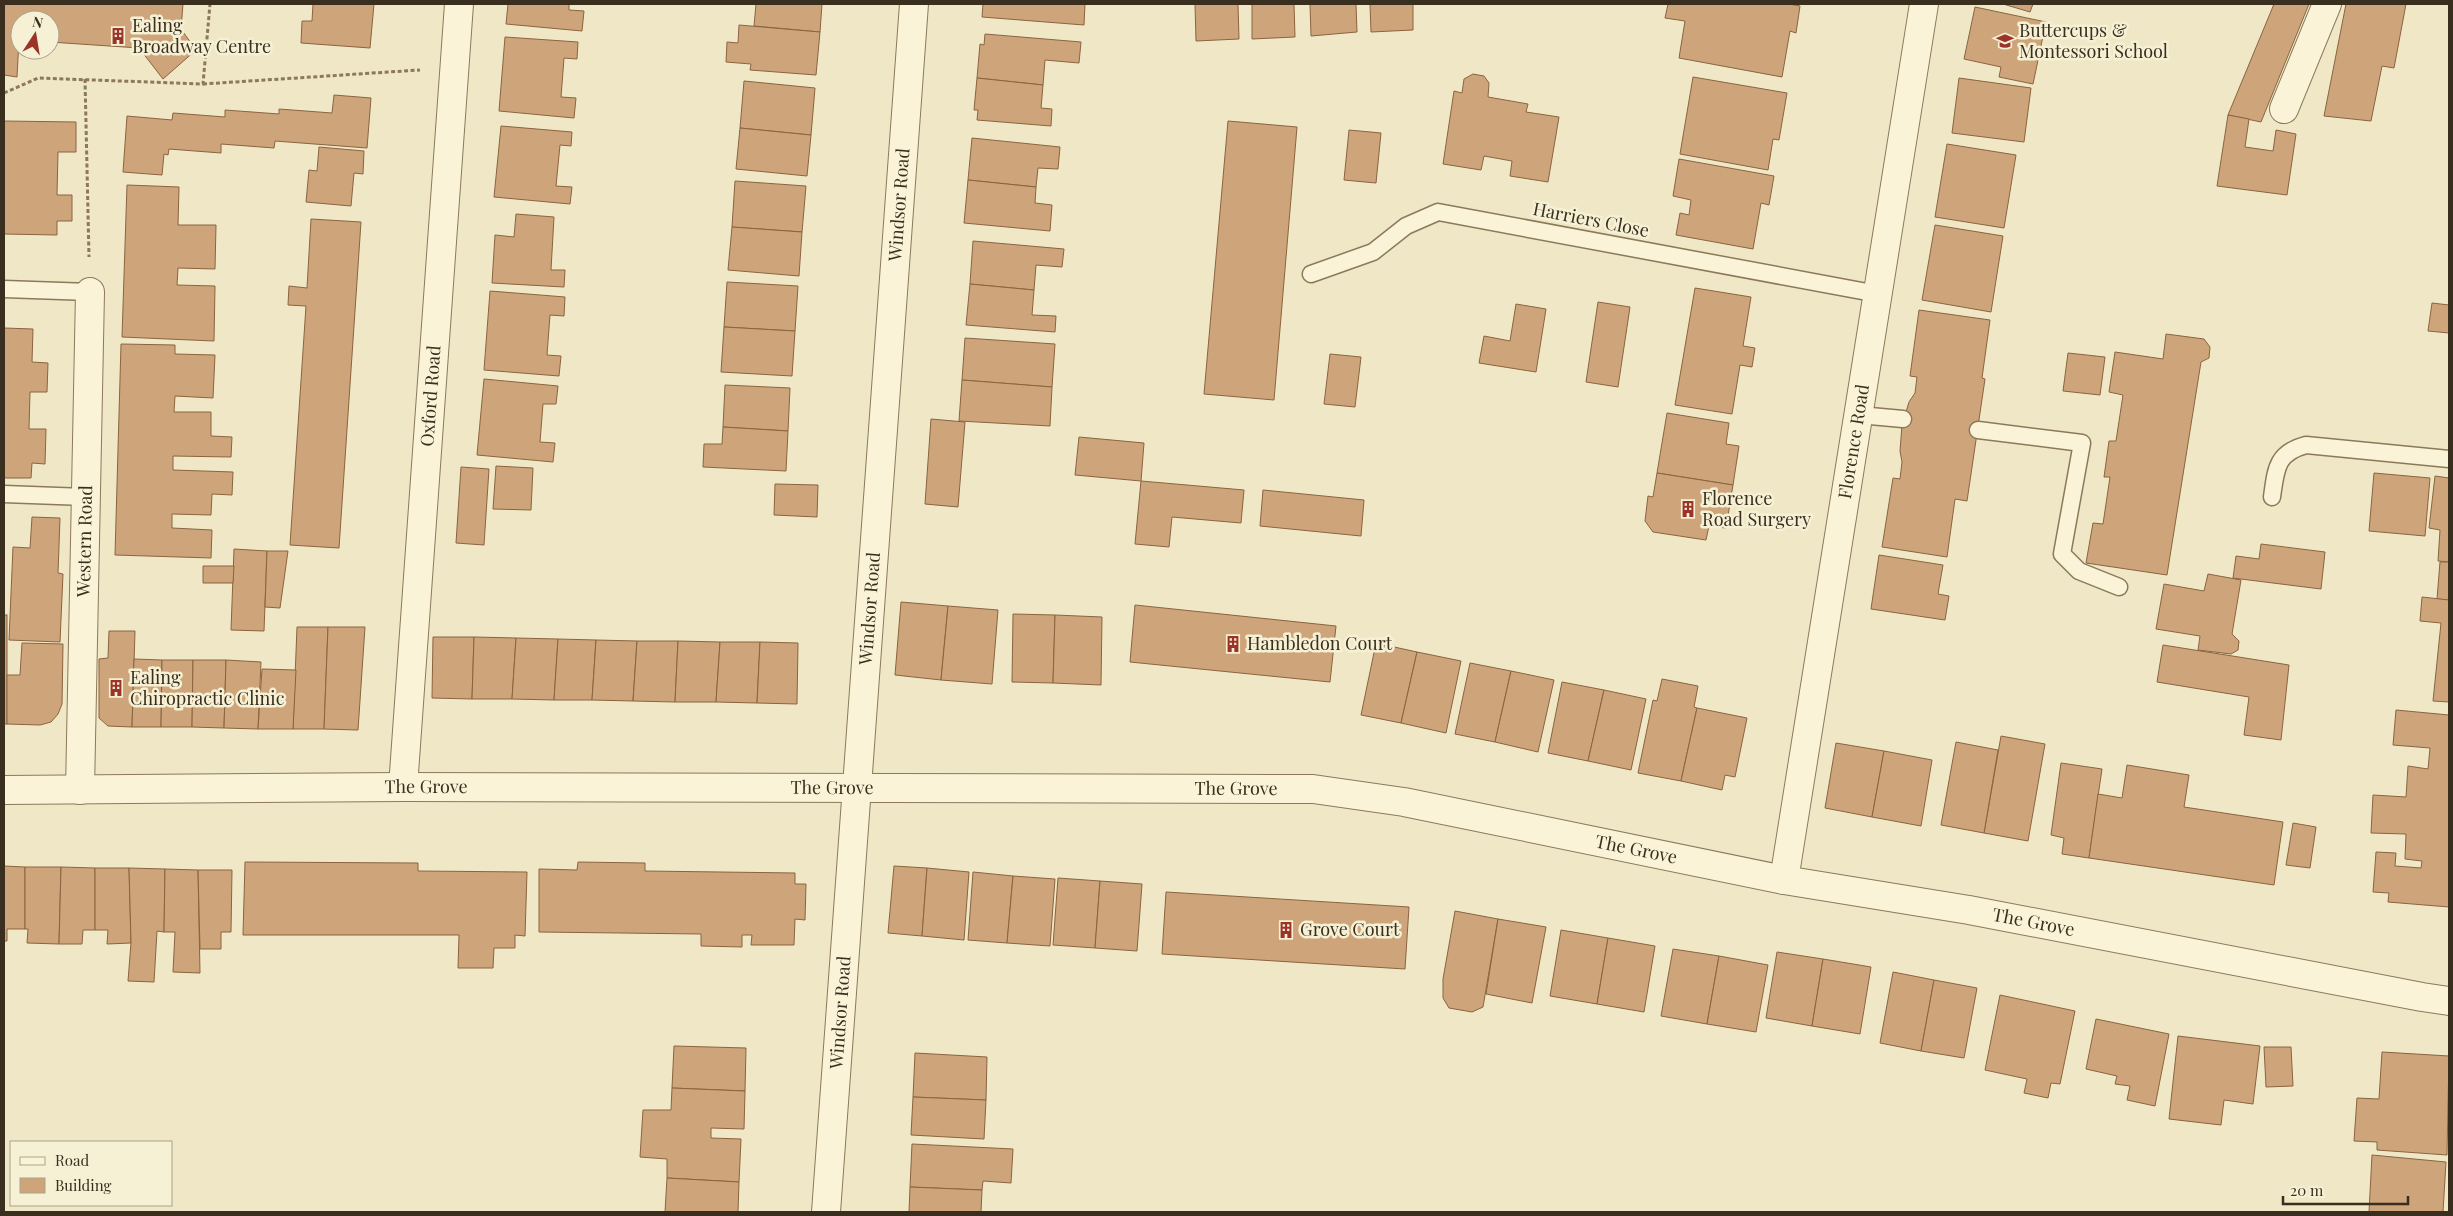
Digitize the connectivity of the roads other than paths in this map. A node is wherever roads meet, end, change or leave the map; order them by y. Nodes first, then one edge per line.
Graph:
1 (459, 4) edge
2 (914, 4) edge
3 (1924, 4) edge
4 (2327, 4) edge
5 (2284, 108) dead end
6 (1311, 274) dead end
7 (4, 289) edge
8 (90, 292) joint
9 (1878, 294) junction
10 (1859, 415) junction
11 (1903, 419) dead end
12 (1978, 430) dead end
13 (2449, 459) edge
14 (4, 494) edge
15 (86, 497) junction
16 (2272, 497) dead end
17 (2119, 587) dead end
18 (403, 787) junction
19 (857, 788) junction
20 (4, 790) edge
21 (80, 790) junction
22 (1784, 880) junction
23 (2449, 1001) edge
24 (826, 1212) edge

1 - 18 street, Oxford Road
2 - 19 street, Windsor Road
3 - 9 street, Florence Road
4 - 5 street
6 - 9 lane, Harriers Close
7 - 8 lane
8 - 15 street, Western Road
9 - 10 street, Florence Road
10 - 11 lane
10 - 22 street, Florence Road
12 - 17 lane
13 - 16 lane
14 - 15 lane
15 - 21 street, Western Road
18 - 19 street, The Grove
18 - 21 street, The Grove
19 - 22 street, The Grove
19 - 24 street, Windsor Road
20 - 21 street, The Grove
22 - 23 street, The Grove

